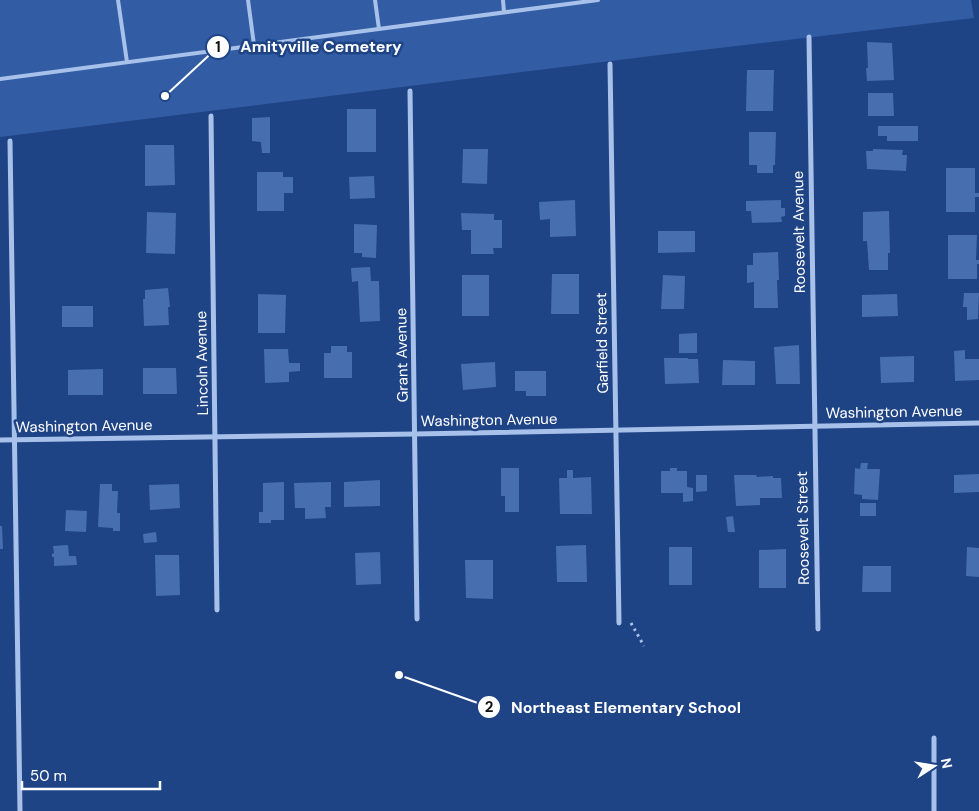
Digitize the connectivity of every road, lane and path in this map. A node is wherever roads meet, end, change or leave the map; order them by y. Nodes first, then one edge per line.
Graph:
1 (118, 0) edge
2 (248, 0) edge
3 (375, 0) edge
4 (503, 0) edge
5 (598, 0) edge
6 (504, 12) junction
7 (379, 29) junction
8 (809, 37) dead end
9 (254, 45) junction
10 (127, 62) junction
11 (610, 64) dead end
12 (0, 79) edge
13 (410, 91) dead end
14 (211, 116) dead end
15 (10, 141) dead end
16 (979, 423) edge
17 (814, 426) junction
18 (616, 430) junction
19 (415, 434) junction
20 (215, 436) junction
21 (0, 440) edge
22 (15, 440) junction
23 (217, 610) dead end
24 (417, 619) dead end
25 (619, 623) joint
26 (818, 629) dead end
27 (644, 646) dead end
28 (934, 738) dead end
29 (20, 811) edge
30 (934, 811) edge

1 - 10 lane
2 - 9 lane
3 - 7 lane
4 - 6 lane
5 - 6 lane
6 - 7 lane
7 - 9 lane
8 - 17 street, Roosevelt Avenue
9 - 10 lane
10 - 12 lane
11 - 18 street, Garfield Street
13 - 19 street, Grant Avenue
14 - 20 street, Lincoln Avenue
15 - 22 street
16 - 17 street, Washington Avenue
17 - 18 street, Washington Avenue
17 - 26 street, Roosevelt Street
18 - 19 street, Washington Avenue
18 - 25 street, Garfield Street
19 - 20 street, Washington Avenue
19 - 24 street, Grant Avenue
20 - 22 street, Washington Avenue
20 - 23 street, Lincoln Avenue
21 - 22 street, Washington Avenue
22 - 29 street
25 - 27 path
28 - 30 street

